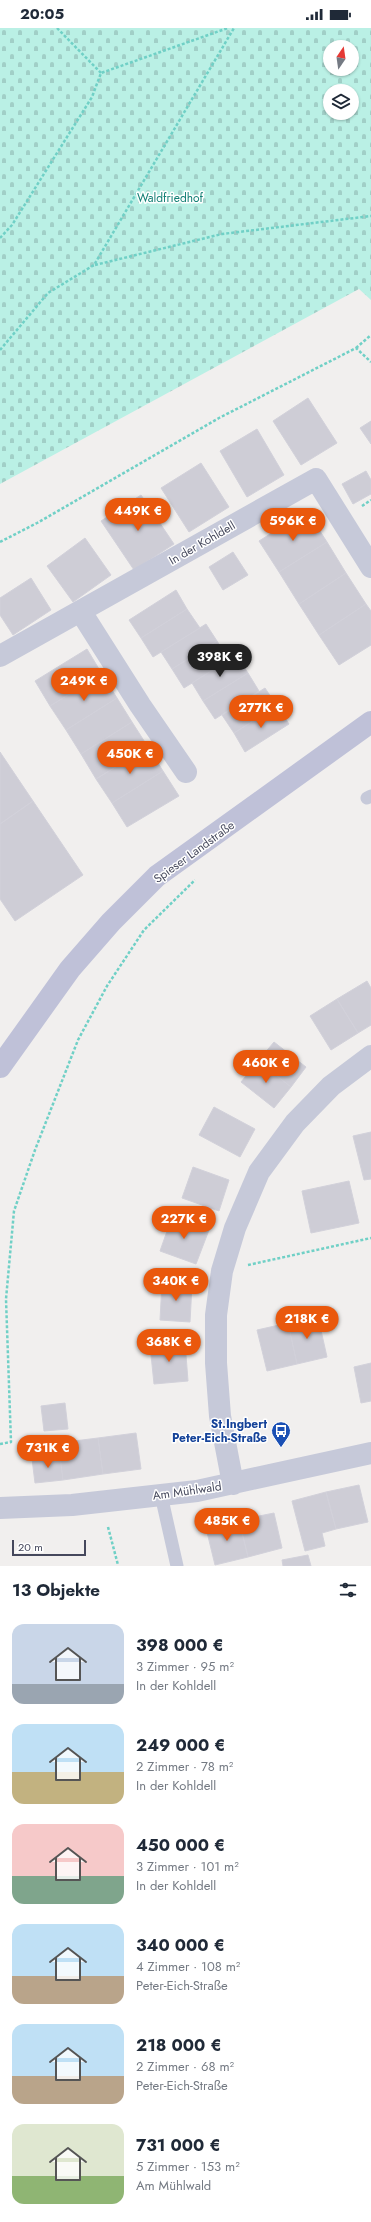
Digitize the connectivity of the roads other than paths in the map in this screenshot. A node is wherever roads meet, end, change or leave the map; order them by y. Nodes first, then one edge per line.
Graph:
1 (371, 567) edge
2 (81, 612) junction
3 (0, 656) edge
4 (371, 722) edge
5 (186, 772) dead end
6 (371, 1056) edge
7 (0, 1067) edge
8 (371, 1453) edge
9 (233, 1484) junction
10 (161, 1495) junction
11 (0, 1508) edge
12 (177, 1566) edge

1 - 2 street, In der Kohldell
2 - 3 street, In der Kohldell
2 - 5 street
4 - 7 street, Spieser Landstraße
6 - 9 street
8 - 9 street, Am Mühlwald
9 - 10 street, Am Mühlwald
10 - 11 street, Am Mühlwald
10 - 12 lane

